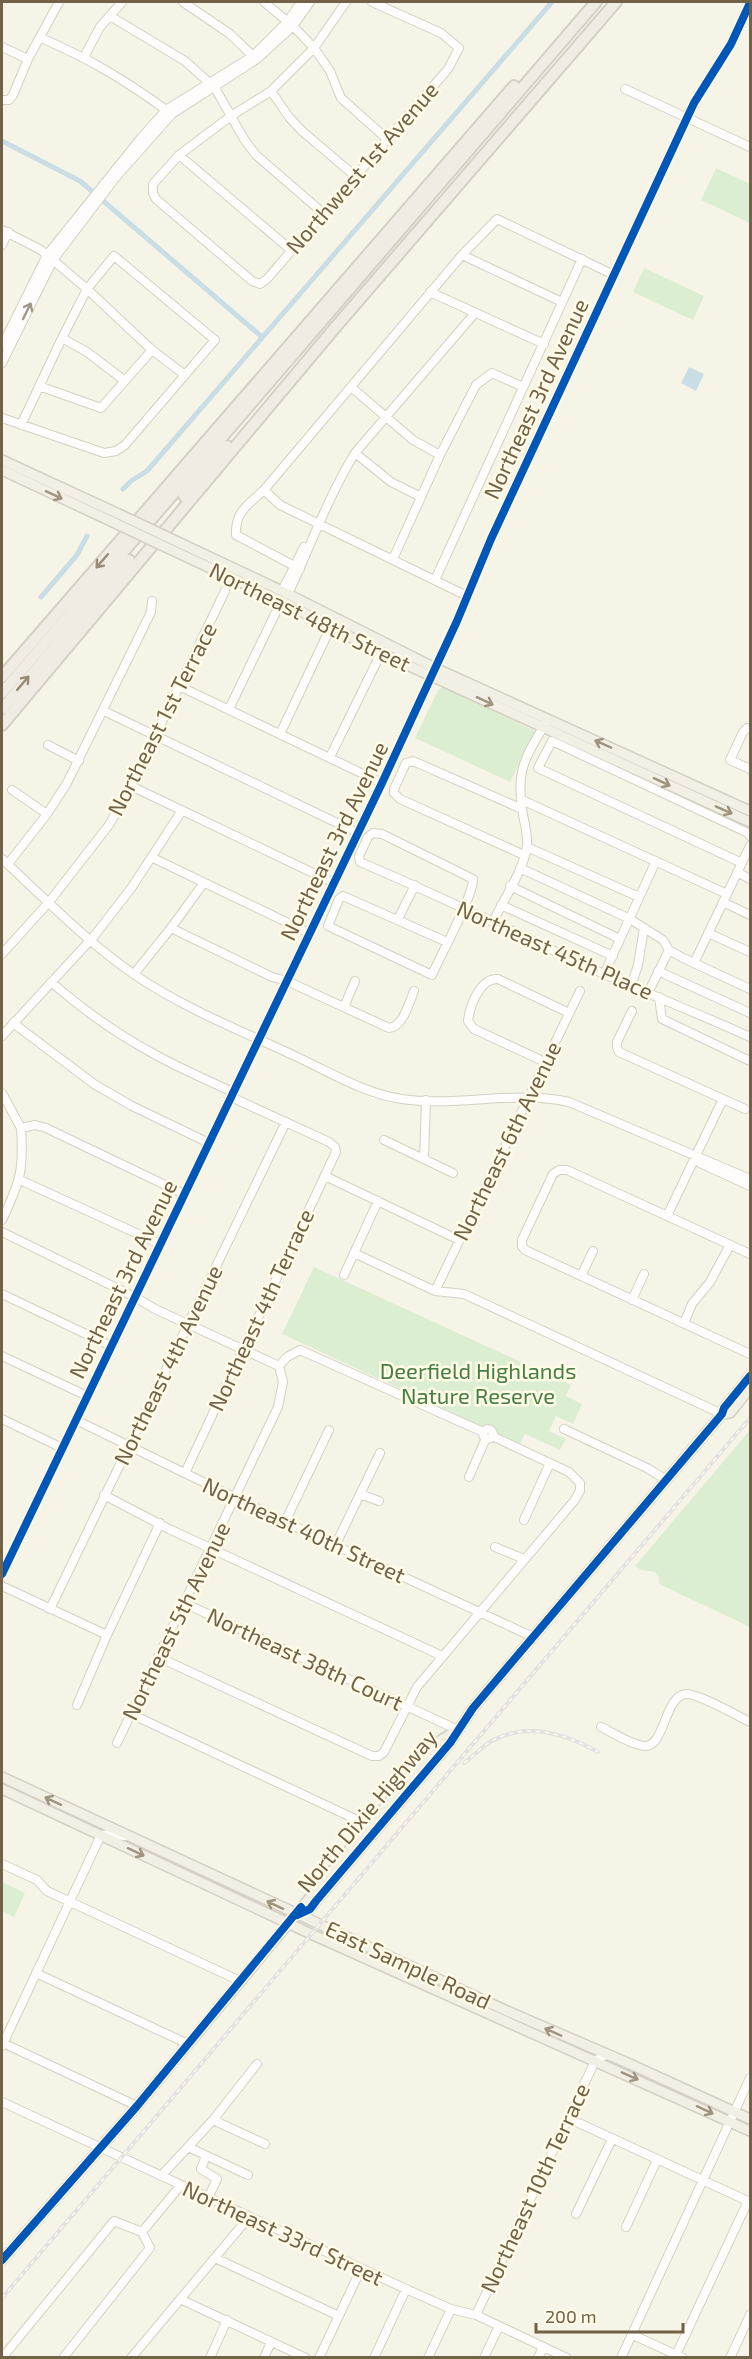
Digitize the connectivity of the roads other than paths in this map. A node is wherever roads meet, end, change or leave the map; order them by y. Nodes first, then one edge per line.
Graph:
1 (59, 2) edge
2 (122, 2) edge
3 (183, 2) edge
4 (264, 2) edge
5 (301, 2) edge
6 (310, 2) edge
7 (346, 2) edge
8 (372, 2) edge
9 (587, 2) edge
10 (596, 2) edge
11 (608, 2) edge
12 (616, 2) edge
13 (750, 3) edge
14 (110, 16) junction
15 (291, 23) junction
16 (41, 38) junction
17 (2, 47) edge
18 (314, 48) junction
19 (84, 57) junction
20 (255, 57) junction
21 (28, 59) junction
22 (212, 85) junction
23 (625, 89) dead end
24 (271, 91) junction
25 (5, 100) edge
26 (169, 112) junction
27 (231, 116) junction
28 (688, 118) junction
29 (387, 139) junction
30 (750, 147) edge
31 (179, 155) junction
32 (355, 176) junction
33 (323, 213) junction
34 (4, 231) edge
35 (2, 245) edge
36 (291, 250) junction
37 (462, 255) junction
38 (50, 257) junction
39 (582, 259) junction
40 (614, 275) junction
41 (87, 289) junction
42 (430, 292) junction
43 (562, 302) junction
44 (475, 313) junction
45 (62, 338) junction
46 (544, 344) junction
47 (2, 346) edge
48 (152, 350) junction
49 (2, 363) edge
50 (185, 375) junction
51 (125, 381) junction
52 (39, 387) junction
53 (351, 387) junction
54 (523, 387) junction
55 (385, 417) junction
56 (2, 418) edge
57 (21, 424) junction
58 (355, 453) junction
59 (440, 455) junction
60 (2, 460) edge
61 (2, 470) edge
62 (264, 490) junction
63 (421, 497) junction
64 (318, 524) junction
65 (177, 547) junction
66 (393, 559) junction
67 (297, 568) junction
68 (435, 580) junction
69 (225, 591) dead end
70 (285, 592) junction
71 (467, 596) junction
72 (152, 601) dead end
73 (276, 612) dead end
74 (333, 622) junction
75 (381, 653) junction
76 (433, 672) junction
77 (2, 677) edge
78 (179, 686) junction
79 (2, 693) edge
80 (2, 709) edge
81 (229, 709) junction
82 (104, 711) junction
83 (513, 714) junction
84 (536, 714) junction
85 (2, 725) edge
86 (543, 728) junction
87 (750, 728) edge
88 (280, 734) junction
89 (155, 735) junction
90 (48, 746) dead end
91 (330, 757) junction
92 (79, 761) junction
93 (750, 770) edge
94 (382, 783) junction
95 (131, 786) junction
96 (12, 790) dead end
97 (522, 804) junction
98 (750, 811) edge
99 (181, 812) junction
100 (47, 814) junction
101 (750, 822) edge
102 (358, 833) junction
103 (750, 836) edge
104 (750, 846) edge
105 (526, 851) junction
106 (153, 858) junction
107 (656, 861) junction
108 (4, 862) edge
109 (742, 863) junction
110 (520, 868) junction
111 (737, 873) junction
112 (750, 879) edge
113 (334, 883) junction
114 (203, 884) junction
115 (415, 885) junction
116 (510, 886) junction
117 (727, 894) junction
118 (639, 897) junction
119 (49, 902) junction
120 (723, 902) junction
121 (501, 904) junction
122 (463, 908) junction
123 (750, 915) edge
124 (398, 919) junction
125 (630, 919) junction
126 (493, 922) junction
127 (171, 928) junction
128 (644, 928) junction
129 (309, 933) junction
130 (708, 933) junction
131 (91, 939) junction
132 (620, 939) junction
133 (447, 942) junction
134 (669, 950) junction
135 (750, 952) edge
136 (2, 954) edge
137 (613, 956) junction
138 (694, 963) junction
139 (658, 971) junction
140 (134, 974) junction
141 (604, 974) junction
142 (287, 981) junction
143 (355, 981) dead end
144 (51, 982) junction
145 (631, 986) junction
146 (750, 989) edge
147 (414, 991) dead end
148 (580, 991) dead end
149 (648, 993) junction
150 (659, 997) junction
151 (344, 1007) junction
152 (632, 1011) dead end
153 (569, 1013) junction
154 (750, 1013) edge
155 (13, 1023) junction
156 (2, 1036) edge
157 (750, 1037) edge
158 (259, 1039) junction
159 (750, 1061) edge
160 (545, 1062) junction
161 (2, 1093) edge
162 (232, 1094) junction
163 (528, 1097) junction
164 (723, 1099) junction
165 (426, 1100) junction
166 (745, 1109) dead end
167 (286, 1122) junction
168 (21, 1128) junction
169 (384, 1140) dead end
170 (209, 1143) junction
171 (695, 1157) junction
172 (424, 1159) junction
173 (453, 1173) dead end
174 (325, 1176) junction
175 (750, 1179) edge
176 (20, 1180) junction
177 (750, 1186) edge
178 (184, 1194) junction
179 (378, 1201) junction
180 (667, 1216) junction
181 (2, 1220) edge
182 (2, 1232) edge
183 (459, 1240) junction
184 (160, 1245) junction
185 (730, 1245) junction
186 (593, 1251) dead end
187 (354, 1253) junction
188 (750, 1254) edge
189 (644, 1274) dead end
190 (344, 1275) dead end
191 (581, 1276) junction
192 (435, 1291) junction
193 (2, 1294) edge
194 (135, 1297) junction
195 (632, 1300) junction
196 (684, 1323) junction
197 (188, 1324) junction
198 (111, 1346) junction
199 (243, 1350) junction
200 (750, 1354) edge
201 (2, 1356) edge
202 (279, 1365) junction
203 (750, 1376) edge
204 (750, 1388) edge
205 (87, 1396) junction
206 (722, 1414) junction
207 (2, 1419) edge
208 (75, 1420) junction
209 (564, 1429) dead end
210 (329, 1430) dead end
211 (487, 1435) junction
212 (128, 1446) junction
213 (62, 1448) junction
214 (380, 1453) dead end
215 (550, 1463) junction
216 (185, 1473) junction
217 (469, 1477) dead end
218 (665, 1479) junction
219 (360, 1494) junction
220 (104, 1495) junction
221 (235, 1498) junction
222 (379, 1501) dead end
223 (524, 1520) dead end
224 (285, 1522) junction
225 (160, 1523) junction
226 (335, 1546) junction
227 (495, 1547) dead end
228 (211, 1548) junction
229 (524, 1559) junction
230 (2, 1574) edge
231 (2, 1586) edge
232 (184, 1603) junction
233 (50, 1609) junction
234 (479, 1611) junction
235 (107, 1635) junction
236 (533, 1637) junction
237 (442, 1656) junction
238 (158, 1658) junction
239 (77, 1705) dead end
240 (406, 1706) junction
241 (131, 1714) junction
242 (750, 1722) edge
243 (601, 1727) dead end
244 (458, 1730) junction
245 (117, 1743) dead end
246 (2, 1777) edge
247 (2, 1789) edge
248 (66, 1819) junction
249 (105, 1825) junction
250 (368, 1825) junction
251 (101, 1835) junction
252 (131, 1838) junction
253 (2, 1864) edge
254 (69, 1902) junction
255 (297, 1915) junction
256 (289, 1924) junction
257 (36, 1973) junction
258 (240, 1981) junction
259 (443, 1982) junction
260 (426, 1986) junction
261 (188, 2044) junction
262 (2, 2045) edge
263 (594, 2049) junction
264 (608, 2054) junction
265 (580, 2055) junction
266 (595, 2061) junction
267 (257, 2064) dead end
268 (750, 2078) edge
269 (2, 2102) edge
270 (137, 2106) junction
271 (735, 2112) junction
272 (568, 2118) junction
273 (750, 2119) edge
274 (213, 2120) junction
275 (731, 2121) junction
276 (750, 2131) edge
277 (612, 2139) junction
278 (265, 2144) dead end
279 (99, 2147) junction
280 (188, 2147) junction
281 (206, 2156) junction
282 (657, 2160) junction
283 (248, 2175) dead end
284 (161, 2176) junction
285 (703, 2181) junction
286 (180, 2186) junction
287 (208, 2198) junction
288 (749, 2201) edge
289 (578, 2210) dead end
290 (249, 2217) junction
291 (626, 2227) dead end
292 (142, 2232) junction
293 (215, 2258) junction
294 (2, 2260) edge
295 (361, 2269) junction
296 (406, 2289) junction
297 (180, 2299) junction
298 (451, 2309) junction
299 (750, 2315) edge
300 (339, 2316) junction
301 (476, 2316) junction
302 (227, 2320) junction
303 (499, 2326) junction
304 (633, 2335) junction
305 (272, 2342) junction
306 (543, 2347) junction
307 (680, 2356) edge
308 (2, 2358) edge
309 (63, 2358) edge
310 (131, 2358) edge
311 (210, 2358) edge
312 (264, 2358) edge
313 (306, 2358) edge
314 (319, 2358) edge
315 (374, 2358) edge
316 (428, 2358) edge
317 (484, 2358) edge
318 (538, 2358) edge
319 (567, 2358) edge
320 (621, 2358) edge
321 (730, 2358) edge

1 - 16 street
2 - 14 street
3 - 20 street
4 - 15 street
5 - 15 street
6 - 15 street
7 - 18 street
8 - 29 street, Northwest 1st Avenue
9 -> 77 highway
10 - 79 highway
80 -> 11 highway
12 - 85 highway
13 - 28 street, Northeast 3rd Avenue
14 - 19 street
14 - 22 street
15 - 18 street
15 - 20 street
16 - 19 street
16 - 21 street
17 - 21 street
18 - 24 street
18 - 29 street
19 - 26 street
20 - 22 street
21 - 25 street
22 - 26 street
22 - 27 street
23 - 28 street
24 - 27 street
24 - 32 street
26 - 38 street
27 - 31 street
27 - 33 street
28 - 30 street
28 - 40 street, Northeast 3rd Avenue
29 - 32 street, Northwest 1st Avenue
31 - 36 street
31 - 36 street, Northwest 1st Avenue
32 - 33 street, Northwest 1st Avenue
33 - 36 street, Northwest 1st Avenue
34 - 35 street
34 - 38 street
37 - 39 street
37 - 42 street
37 - 43 street
38 - 41 street
38 - 47 street
49 -> 38 street
39 - 40 street
39 - 43 street
40 - 71 street, Northeast 3rd Avenue
41 - 45 street
41 - 48 street
41 - 50 street
42 - 44 street
42 - 53 street
43 - 46 street
44 - 46 street
44 - 55 street
45 - 51 street
45 - 52 street
46 - 54 street
48 - 50 street
48 - 51 street
50 - 57 street
51 - 52 street
52 - 57 street
53 - 55 street
53 - 62 street
54 - 59 street
54 - 68 street
55 - 58 street
55 - 59 street
56 - 57 street
58 - 63 street
58 - 64 street
59 - 63 street
60 - 65 main road, Northeast 48th Street, bridge
61 -> 65 main road, Northeast 48th Street, bridge
62 - 64 street
62 - 67 street
63 - 66 street
64 - 66 street
64 - 67 street
65 - 70 main road, Northeast 48th Street
65 - 74 main road, Northeast 48th Street
66 - 68 street
67 - 70 street
68 - 71 street
69 - 78 street, Northeast 1st Terrace
70 - 74 main road, Northeast 48th Street
71 - 76 street, Northeast 3rd Avenue
72 - 82 street
73 - 81 street
74 - 75 main road, Northeast 48th Street
74 - 76 main road, Northeast 48th Street
74 - 88 street
75 - 76 main road, Northeast 48th Street
75 - 91 street
76 -> 83 main road, Northeast 48th Street
76 - 84 main road, Northeast 48th Street
76 - 94 street, Northeast 3rd Avenue
78 - 81 street
78 - 89 street, Northeast 1st Terrace
81 - 88 street
82 - 89 street
82 - 92 street
83 - 84 main road
83 - 86 main road, Northeast 48th Street
84 - 86 main road, Northeast 48th Street
86 - 97 street
98 -> 86 main road, Northeast 48th Street
86 -> 101 main road, Northeast 48th Street
87 - 93 street
88 - 91 street
89 - 95 street, Northeast 1st Terrace
89 - 102 street
90 - 92 street
91 - 94 street
92 - 100 street
94 - 102 street, Northeast 3rd Avenue
95 - 99 street
95 - 119 street, Northeast 1st Terrace
96 - 100 street
97 - 105 street
97 - 105 street
97 - 107 street
99 - 106 street
99 - 113 street
100 - 108 street
102 - 113 street, Northeast 3rd Avenue
103 - 109 street
104 - 109 street
105 - 110 street
105 - 118 street
106 - 114 street
106 - 131 street
107 - 117 street
107 - 118 street
108 - 119 street
109 - 111 street
110 - 116 street
110 - 125 street
111 - 112 street
111 - 117 street
113 - 129 street, Northeast 3rd Avenue
114 - 127 street
114 - 129 street
115 - 122 street, Northeast 45th Place
115 - 122 street, Northeast 45th Place
115 - 124 street
116 - 121 street
116 - 132 street
117 - 120 street
118 - 125 street
119 - 131 street
119 - 136 street, Northeast 1st Terrace
120 - 123 street
120 - 130 street
121 - 126 street
121 - 137 street
122 - 126 street, Northeast 45th Place
122 - 133 street
124 - 133 street
124 - 133 street
125 - 128 street
125 - 132 street
126 - 141 street, Northeast 45th Place
127 - 140 street
127 - 142 street
128 - 134 street
128 - 145 street
129 - 142 street, Northeast 3rd Avenue
130 - 135 street
130 - 138 street
131 - 140 street
131 - 144 street
132 - 137 street
134 - 138 street
134 - 139 street
137 - 141 street
138 - 146 street
139 - 149 street
139 - 154 street
140 - 158 street
141 - 145 street, Northeast 45th Place
142 - 151 street
142 - 158 street, Northeast 3rd Avenue
143 - 151 street
144 - 155 street
144 - 162 street
145 - 149 street, Northeast 45th Place
147 - 151 street
148 - 153 street, Northeast 6th Avenue
149 - 150 street, Northeast 45th Place
150 - 157 street, Northeast 45th Place
150 - 159 street
152 - 164 street
153 - 160 street, Northeast 6th Avenue
153 - 160 street
155 - 156 street
155 - 170 street
158 - 162 street, Northeast 3rd Avenue
158 - 165 street
160 - 163 street, Northeast 6th Avenue
161 - 168 street
162 - 167 street
162 - 170 street, Northeast 3rd Avenue
163 - 165 street
163 - 171 street
163 - 183 street, Northeast 6th Avenue
164 - 166 street
164 - 171 street
165 - 172 street
167 - 174 street, Northeast 4th Terrace
167 - 197 street, Northeast 4th Avenue
168 - 176 street
168 - 178 street
169 - 172 street
170 - 178 street, Northeast 3rd Avenue
171 - 175 street
171 - 177 street
171 - 180 street
172 - 173 street
174 - 179 street
174 - 199 street, Northeast 4th Terrace
176 - 181 street
176 - 184 street
178 - 184 street, Northeast 3rd Avenue
179 - 183 street
179 - 187 street
180 - 185 street
180 - 191 street
182 - 194 street
183 - 192 street, Northeast 6th Avenue
184 - 194 street, Northeast 3rd Avenue
185 - 188 street
185 - 196 street
186 - 191 street
187 - 190 street
187 - 192 street
189 - 195 street
191 - 195 street
192 - 206 street
193 - 198 street
194 - 197 street
194 - 198 street, Northeast 3rd Avenue
195 - 196 street
196 - 200 street
197 - 199 street
197 - 212 street, Northeast 4th Avenue
198 - 205 street, Northeast 3rd Avenue
199 - 202 street
199 - 216 street, Northeast 4th Terrace
201 - 205 street
202 - 211 street
202 - 221 street, Northeast 5th Avenue
203 - 206 main road, North Dixie Highway
204 - 206 main road, North Dixie Highway
205 - 208 street, Northeast 3rd Avenue
206 - 218 main road, North Dixie Highway
207 - 213 street
208 - 212 street, Northeast 40th Street
208 - 213 street, Northeast 3rd Avenue
209 - 218 street
210 - 224 street
211 - 215 street
211 - 217 street
212 - 216 street, Northeast 40th Street
212 - 220 street, Northeast 4th Avenue
213 - 230 street, Northeast 3rd Avenue
214 - 219 street
215 - 223 street
215 - 229 street
216 - 221 street, Northeast 40th Street
218 - 236 main road, North Dixie Highway
219 - 222 street
219 - 226 street
220 - 225 street
220 - 233 street, Northeast 4th Avenue
221 - 224 street, Northeast 40th Street
221 - 228 street, Northeast 5th Avenue
224 - 226 street, Northeast 40th Street
225 - 228 street
225 - 235 street
226 - 234 street, Northeast 40th Street
227 - 229 street
228 - 232 street, Northeast 5th Avenue
228 - 237 street
229 - 234 street
231 - 233 street
232 - 238 street, Northeast 5th Avenue
232 - 240 street, Northeast 38th Court
233 - 235 street
234 - 236 street, Northeast 40th Street
234 - 237 street
235 - 239 street
236 - 244 main road, North Dixie Highway
237 - 240 street
238 - 240 street
238 - 241 street, Northeast 5th Avenue
240 - 244 street, Northeast 38th Court
241 - 245 street, Northeast 5th Avenue
241 - 250 street
242 - 243 street
244 - 250 main road, North Dixie Highway
244 - 255 main road, North Dixie Highway
249 -> 246 main road, East Sample Road
247 - 248 main road, East Sample Road
248 - 249 main road
248 - 251 main road, East Sample Road
249 - 252 main road, East Sample Road
250 - 255 main road, North Dixie Highway
251 - 252 street
251 - 254 street
251 -> 256 main road, East Sample Road
255 -> 252 main road, East Sample Road
253 - 254 street
254 - 257 street
254 - 258 street
255 - 256 main road, North Dixie Highway
255 - 259 main road, East Sample Road
256 - 258 main road, North Dixie Highway
256 - 260 main road, East Sample Road
257 - 261 street
257 - 262 street
258 - 261 main road, North Dixie Highway
259 - 260 main road
263 -> 259 main road, East Sample Road
260 - 265 main road, East Sample Road
261 - 270 main road, North Dixie Highway
262 - 270 street
263 - 264 main road, East Sample Road
263 - 265 main road
264 - 266 street
264 - 271 main road, East Sample Road
265 - 266 main road, East Sample Road
266 - 272 street, Northeast 10th Terrace
266 -> 275 main road, East Sample Road
267 - 274 street
268 - 271 street
269 - 279 street, Northeast 33rd Street
270 - 279 main road, North Dixie Highway
271 - 273 main road, East Sample Road
271 - 275 street
272 - 277 street
272 - 301 street, Northeast 10th Terrace
274 - 278 street
274 - 280 street
275 - 276 main road, East Sample Road
275 - 285 street
277 - 282 street
277 - 289 street
279 - 284 street, Northeast 33rd Street
279 - 294 main road, North Dixie Highway
280 - 281 street
280 - 284 street
281 - 283 street
281 - 287 street
282 - 285 street
282 - 291 street
284 - 286 street, Northeast 33rd Street
285 - 288 street
285 - 304 street
286 - 287 street, Northeast 33rd Street
286 - 292 street
287 - 290 street, Northeast 33rd Street
288 - 307 street
290 - 293 street
290 - 295 street, Northeast 33rd Street
292 - 308 street
292 - 309 street
293 - 297 street
293 - 300 street
295 - 296 street, Northeast 33rd Street
295 - 300 street
296 - 298 street, Northeast 33rd Street
296 - 315 street
297 - 302 street
297 - 310 street
298 - 301 street, Northeast 33rd Street
298 - 316 street
299 - 321 street
300 - 314 street
301 - 303 street, Northeast 33rd Street
302 - 305 street
302 - 311 street
303 - 306 street, Northeast 33rd Street
303 - 317 street, Northeast 10th Terrace
304 - 307 street
304 - 320 street
305 - 312 street
305 - 313 street
306 - 318 street
306 - 319 street, Northeast 33rd Street

